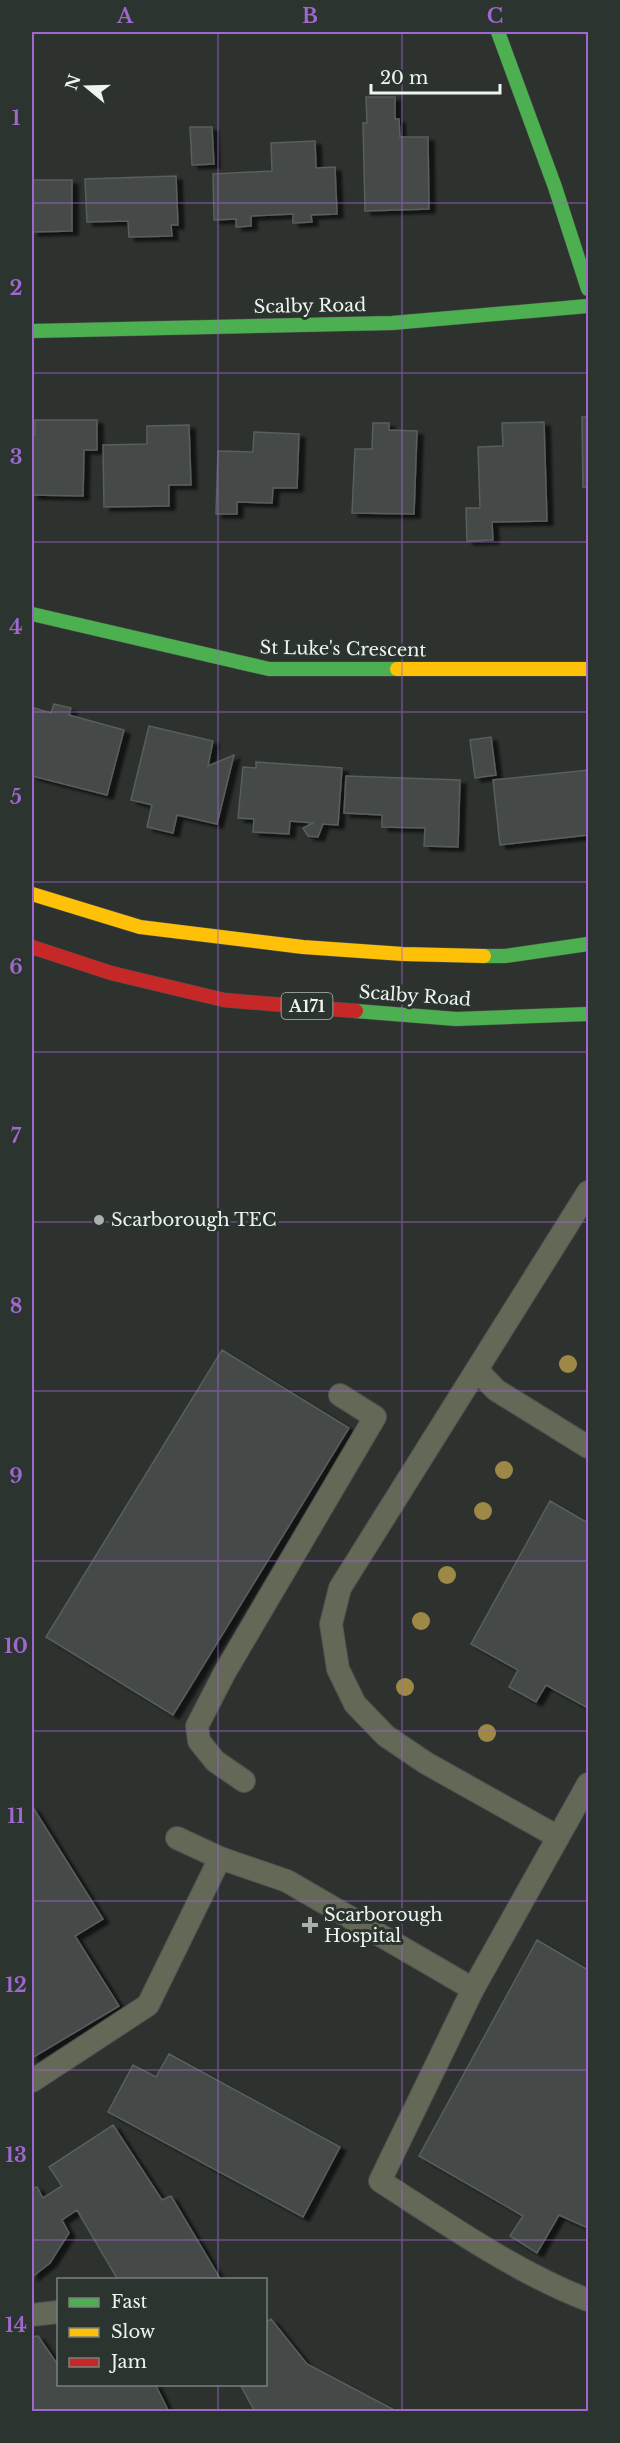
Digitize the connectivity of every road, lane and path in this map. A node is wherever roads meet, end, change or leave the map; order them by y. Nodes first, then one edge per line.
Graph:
1 (498, 32) edge
2 (588, 289) edge
3 (588, 306) edge
4 (32, 331) edge
5 (32, 614) edge
6 (588, 669) edge
7 (32, 894) edge
8 (588, 945) edge
9 (32, 947) edge
10 (588, 1014) edge
11 (588, 1192) edge
12 (478, 1371) junction
13 (340, 1395) dead end
14 (588, 1447) edge
15 (244, 1781) dead end
16 (588, 1784) edge
17 (558, 1837) junction
18 (177, 1838) dead end
19 (220, 1858) junction
20 (473, 1989) junction
21 (32, 2081) edge
22 (588, 2300) edge
23 (57, 2312) edge
24 (32, 2315) edge

1 - 2 main road
3 - 4 main road, Scalby Road
5 - 6 main road, St Luke's Crescent
7 - 8 main road
9 - 10 main road, Scalby Road / A171
11 - 12 lane
12 - 14 lane
12 - 17 lane
13 - 15 lane
16 - 17 lane
17 - 20 lane
18 - 19 lane
19 - 20 lane
19 - 21 lane
20 - 22 lane
23 - 24 lane

